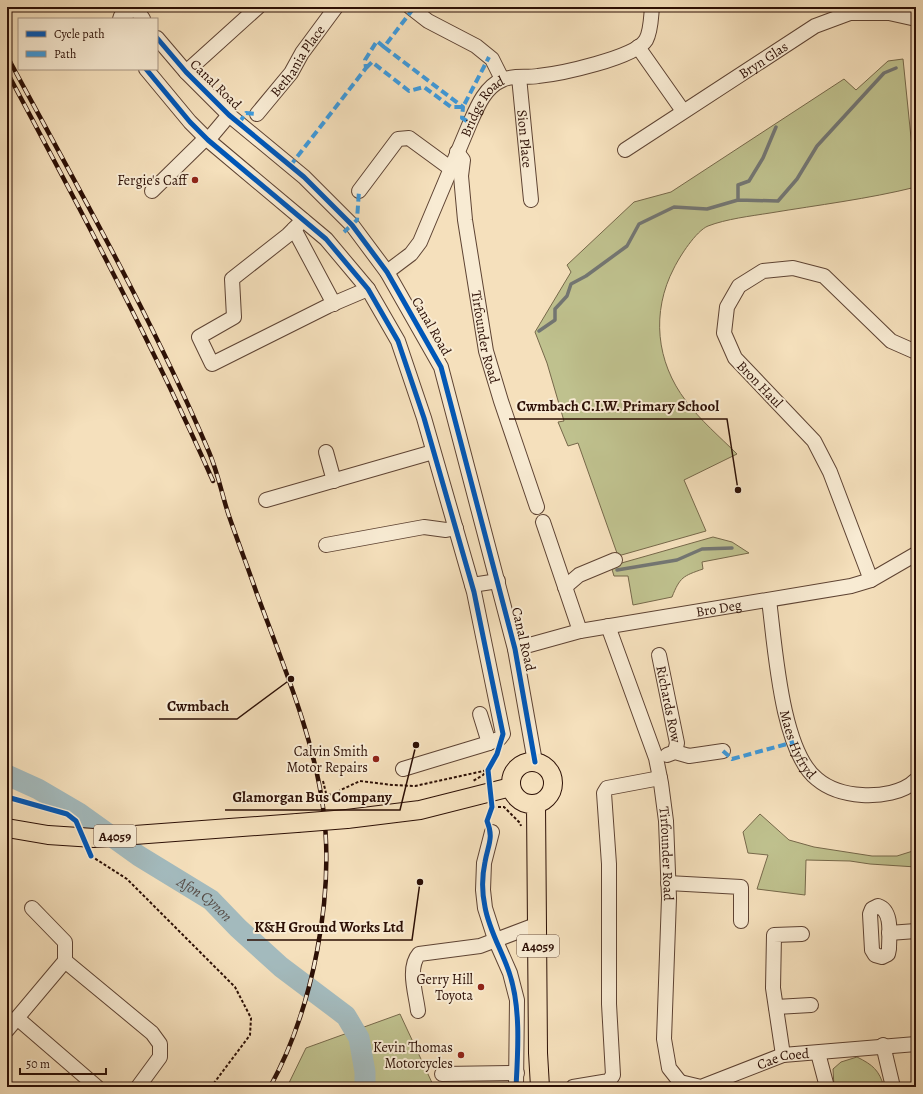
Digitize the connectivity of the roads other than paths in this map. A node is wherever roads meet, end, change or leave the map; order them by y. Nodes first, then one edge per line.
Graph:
1 (258, 7) edge
2 (336, 7) edge
3 (410, 7) edge
4 (652, 7) edge
5 (138, 11) edge
6 (120, 18) edge
7 (916, 19) edge
8 (158, 39) edge
9 (638, 47) junction
10 (147, 70) edge
11 (186, 72) junction
12 (519, 78) junction
13 (502, 79) junction
14 (683, 111) junction
15 (257, 114) dead end
16 (229, 115) junction
17 (207, 139) junction
18 (625, 150) dead end
19 (457, 152) junction
20 (450, 168) junction
21 (152, 191) dead end
22 (359, 192) dead end
23 (531, 200) dead end
24 (299, 225) junction
25 (387, 272) junction
26 (368, 289) junction
27 (331, 305) junction
28 (916, 352) edge
29 (326, 452) dead end
30 (433, 452) junction
31 (334, 481) junction
32 (266, 500) dead end
33 (537, 507) dead end
34 (543, 522) dead end
35 (456, 528) junction
36 (326, 545) dead end
37 (916, 554) edge
38 (615, 560) dead end
39 (871, 580) junction
40 (498, 581) junction
41 (472, 585) junction
42 (565, 587) junction
43 (769, 600) junction
44 (608, 626) junction
45 (580, 631) junction
46 (515, 648) junction
47 (659, 655) dead end
48 (480, 714) dead end
49 (489, 743) junction
50 (723, 751) dead end
51 (675, 752) junction
52 (656, 758) junction
53 (535, 762) junction
54 (403, 769) dead end
55 (660, 778) junction
56 (916, 780) edge
57 (511, 787) junction
58 (536, 804) junction
59 (7, 828) edge
60 (492, 832) road end
61 (668, 883) junction
62 (32, 908) dead end
63 (741, 921) dead end
64 (538, 924) junction
65 (916, 931) edge
66 (889, 932) dead end
67 (802, 934) dead end
68 (495, 939) junction
69 (65, 961) junction
70 (811, 1006) dead end
71 (776, 1007) junction
72 (418, 1011) dead end
73 (17, 1018) junction
74 (7, 1030) edge
75 (916, 1044) edge
76 (883, 1045) junction
77 (818, 1053) junction
78 (783, 1055) junction
79 (517, 1073) junction
80 (442, 1074) dead end
81 (679, 1084) edge
82 (97, 1087) edge
83 (138, 1087) edge
84 (516, 1087) edge
85 (540, 1087) edge
86 (573, 1087) edge
87 (827, 1087) edge
88 (893, 1087) edge

1 - 11 street
2 - 15 street, Bethania Place
3 - 13 street
4 - 9 street
5 - 6 street
7 - 14 street, Bryn Glas
8 - 11 street, Canal Road
9 - 12 street, Bridge Road
9 - 14 street
10 - 17 street
11 - 16 street, Canal Road
12 - 13 street, Bridge Road
12 - 23 street, Sion Place
13 - 19 street, Bridge Road
14 - 18 street, Bryn Glas
16 - 17 street
16 - 25 street, Canal Road
17 - 21 street
17 - 24 street
19 - 20 street, Bridge Road
19 - 33 street, Tirfounder Road
20 - 22 street
20 - 25 street, Bridge Road
24 - 26 street
24 - 27 street
24 - 27 street
25 - 40 street, Canal Road
26 - 27 street
26 - 30 street
28 - 39 street, Bron Haul
29 - 31 street
30 - 31 street
30 - 35 street
31 - 32 street
34 - 42 street
35 - 36 street
35 - 41 street
37 - 39 street, Bro Deg
38 - 42 street
39 - 43 street, Bro Deg
40 - 41 street
40 - 46 street, Canal Road
41 - 49 street
42 - 45 street
43 - 44 street, Bro Deg
43 - 56 street, Maes Hyfryd
44 - 45 street, Bro Deg
44 - 52 street, Tirfounder Road
45 - 46 street, Bro Deg
46 - 53 street, Canal Road
47 - 51 street, Richards Row
48 - 49 street
49 - 54 street
50 - 51 street
51 - 52 street
52 - 55 street, Tirfounder Road
53 - 57 main road
53 - 58 main road
55 - 61 street, Tirfounder Road
55 - 86 street
57 - 58 main road
57 - 59 main road, A4059, bridge
58 - 64 main road, A4059
60 - 68 street
61 - 63 street
61 - 81 street, Tirfounder Road
62 - 69 street
64 - 68 street
64 - 85 main road, A4059
65 - 66 street
67 - 71 street
68 - 72 street
68 - 79 street
69 - 73 street
69 - 83 street
70 - 71 street
71 - 78 street
73 - 74 street
73 - 82 street
75 - 76 street, Cae Coed
76 - 77 street, Cae Coed
76 - 88 street
77 - 78 street, Cae Coed
77 - 87 street, Cae Coed
78 - 81 street, Cae Coed
79 - 80 street
79 - 84 street

